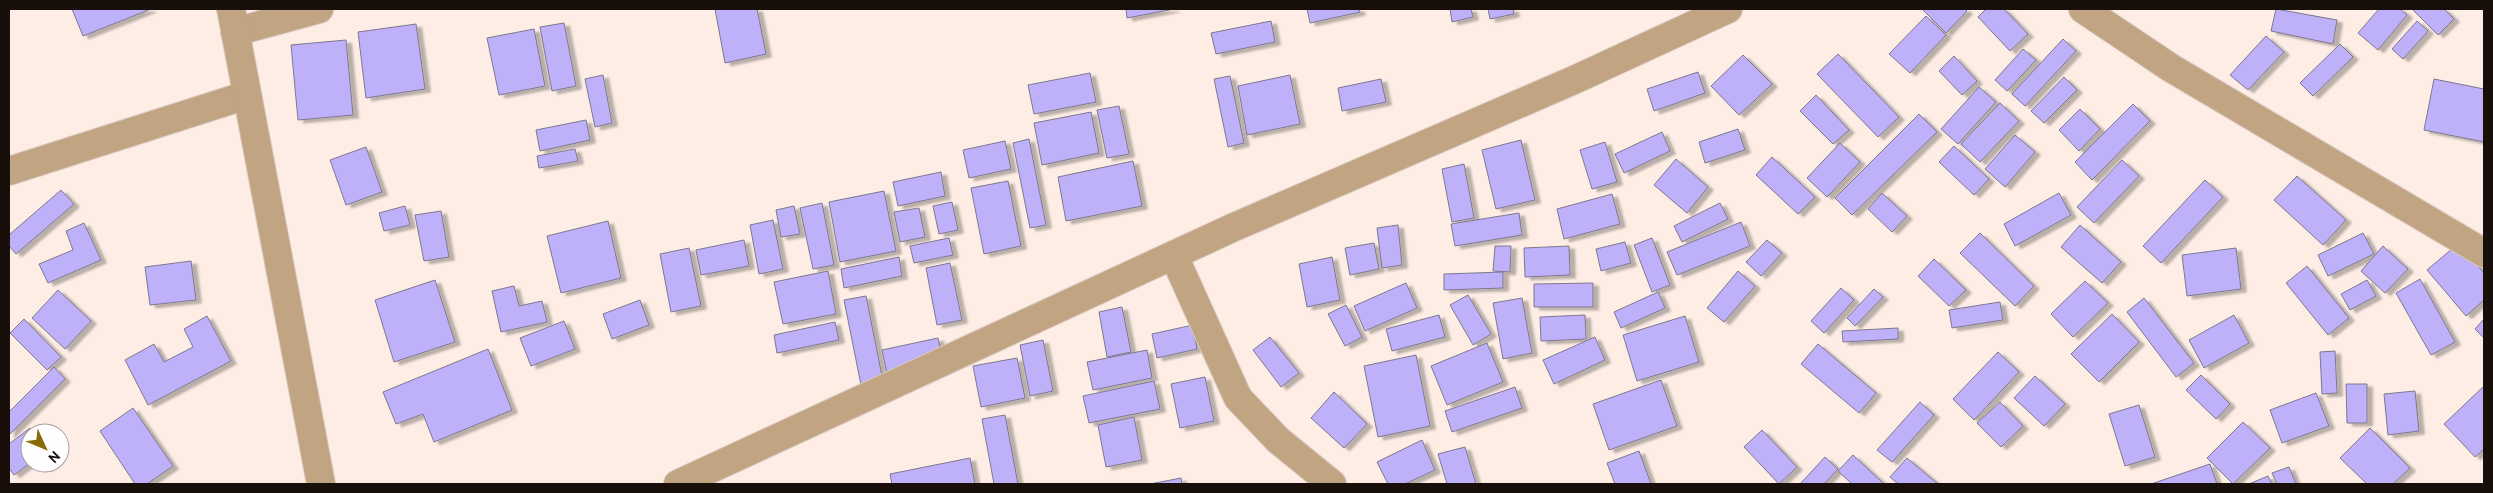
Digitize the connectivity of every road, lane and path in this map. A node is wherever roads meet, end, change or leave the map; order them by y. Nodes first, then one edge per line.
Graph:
1 (319, 9) edge
2 (1728, 9) edge
3 (2083, 9) edge
4 (233, 20) edge
5 (247, 96) junction
6 (9, 171) edge
7 (2484, 253) edge
8 (1174, 256) junction
9 (321, 484) edge
10 (678, 484) edge
11 (1332, 484) edge

1 - 4 street
2 - 8 street
3 - 7 street
4 - 5 street
5 - 6 street
5 - 9 street
8 - 10 street
8 - 11 street

